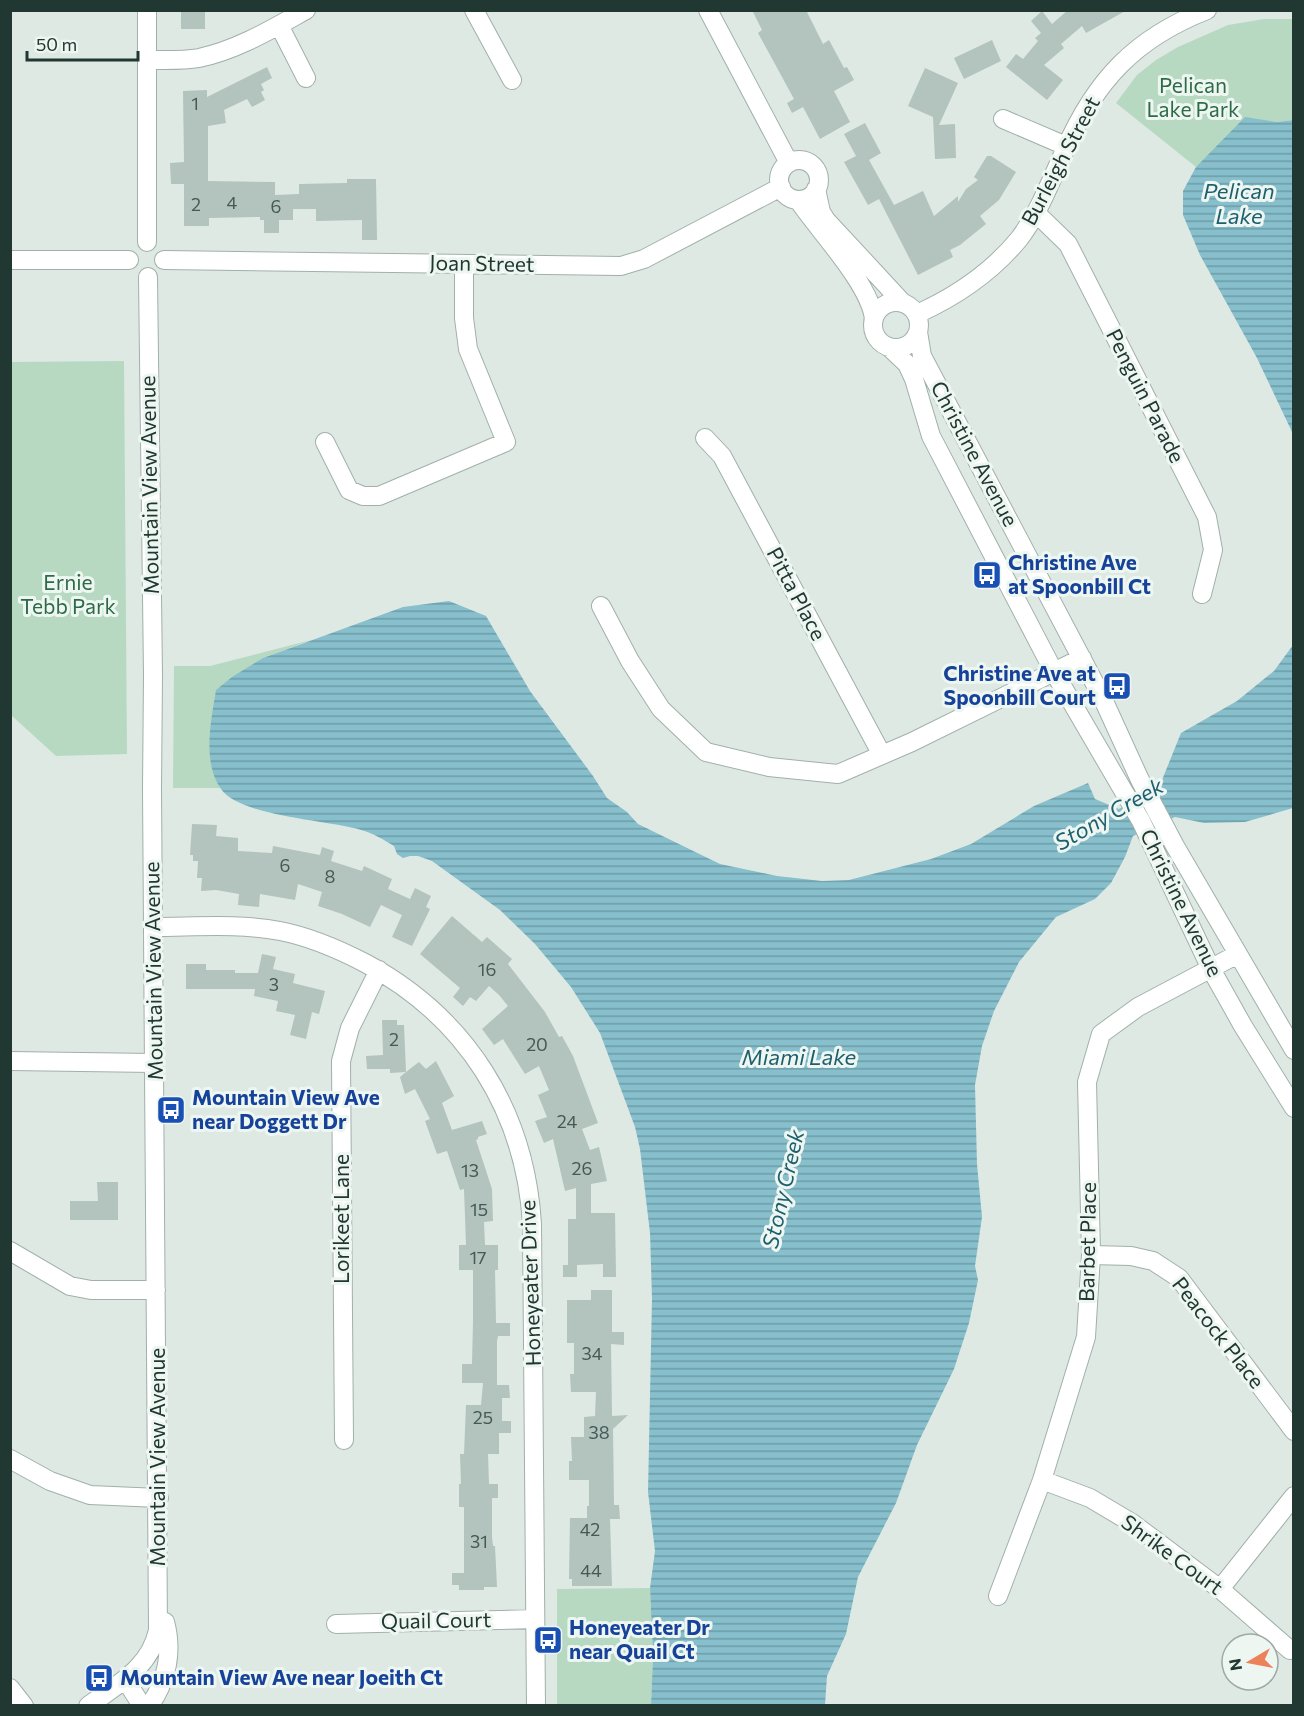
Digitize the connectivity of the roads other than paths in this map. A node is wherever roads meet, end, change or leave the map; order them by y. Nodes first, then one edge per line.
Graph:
1 (147, 10) edge
2 (306, 10) edge
3 (474, 10) edge
4 (708, 10) edge
5 (1207, 10) edge
6 (1186, 14) edge
7 (279, 25) junction
8 (148, 60) junction
9 (306, 78) dead end
10 (512, 80) dead end
11 (1003, 119) dead end
12 (1066, 146) junction
13 (789, 163) junction
14 (781, 187) junction
15 (816, 189) junction
16 (798, 200) junction
17 (1036, 213) junction
18 (147, 242) junction
19 (10, 260) edge
20 (129, 260) junction
21 (164, 260) junction
22 (464, 264) junction
23 (148, 277) junction
24 (902, 302) junction
25 (874, 319) junction
26 (918, 323) junction
27 (889, 347) junction
28 (705, 438) dead end
29 (325, 442) dead end
30 (1202, 594) dead end
31 (601, 606) dead end
32 (1082, 658) junction
33 (1054, 672) junction
34 (882, 755) junction
35 (153, 927) junction
36 (1238, 954) junction
37 (1211, 969) junction
38 (379, 970) junction
39 (1293, 1050) edge
40 (10, 1061) edge
41 (154, 1063) junction
42 (1293, 1108) edge
43 (10, 1251) edge
44 (1091, 1255) junction
45 (156, 1290) junction
46 (1293, 1431) edge
47 (344, 1440) dead end
48 (10, 1459) edge
49 (1042, 1480) junction
50 (1293, 1496) edge
51 (159, 1498) junction
52 (1220, 1589) junction
53 (158, 1594) junction
54 (998, 1596) dead end
55 (535, 1619) junction
56 (336, 1624) dead end
57 (1290, 1650) dead end
58 (125, 1680) junction
59 (10, 1688) edge
60 (24, 1706) edge
61 (88, 1706) edge
62 (142, 1706) edge
63 (150, 1706) edge
64 (536, 1706) edge

1 - 8 street
2 - 7 street
3 - 10 street
4 - 13 street
5 - 6 street, Burleigh Street
6 - 12 street, Burleigh Street
7 - 8 street
7 - 9 street
8 - 18 street
11 - 12 street
12 - 17 street, Burleigh Street
13 - 14 street
13 - 15 street
14 - 16 street
14 - 22 street, Joan Street
15 - 16 street
15 - 24 street
16 - 25 street
17 - 26 street, Burleigh Street
17 - 30 street, Penguin Parade
18 - 20 street
18 - 21 street
19 - 20 street
20 - 23 street
21 - 22 street, Joan Street
21 - 23 street
22 - 29 street
23 - 35 street, Mountain View Avenue
24 - 25 street
24 - 26 street
25 - 27 street
26 - 27 street
26 - 32 street, Christine Avenue
27 - 33 street, Christine Avenue
28 - 34 street, Pitta Place
31 - 34 street
32 - 33 street
32 - 36 street, Christine Avenue
33 - 34 street
33 - 37 street, Christine Avenue
35 - 38 street, Honeyeater Drive
35 - 41 street, Mountain View Avenue
36 - 37 street, Barbet Place
36 - 39 street, Christine Avenue
37 - 42 street, Christine Avenue
37 - 44 street, Barbet Place
38 - 47 street, Lorikeet Lane
38 - 55 street, Honeyeater Drive
40 - 41 street
41 - 45 street, Mountain View Avenue
43 - 45 street
44 - 46 street, Peacock Place
44 - 49 street, Barbet Place
45 - 51 street, Mountain View Avenue
48 - 51 street
49 - 52 street, Shrike Court
49 - 54 street, Barbet Place
50 - 52 street
51 - 53 street, Mountain View Avenue
52 - 57 street, Shrike Court
53 - 58 street, Mountain View Avenue
53 - 63 street
55 - 56 street, Quail Court
55 - 64 street, Honeyeater Drive
58 - 61 street, Mountain View Avenue
58 - 62 street
59 - 60 street

